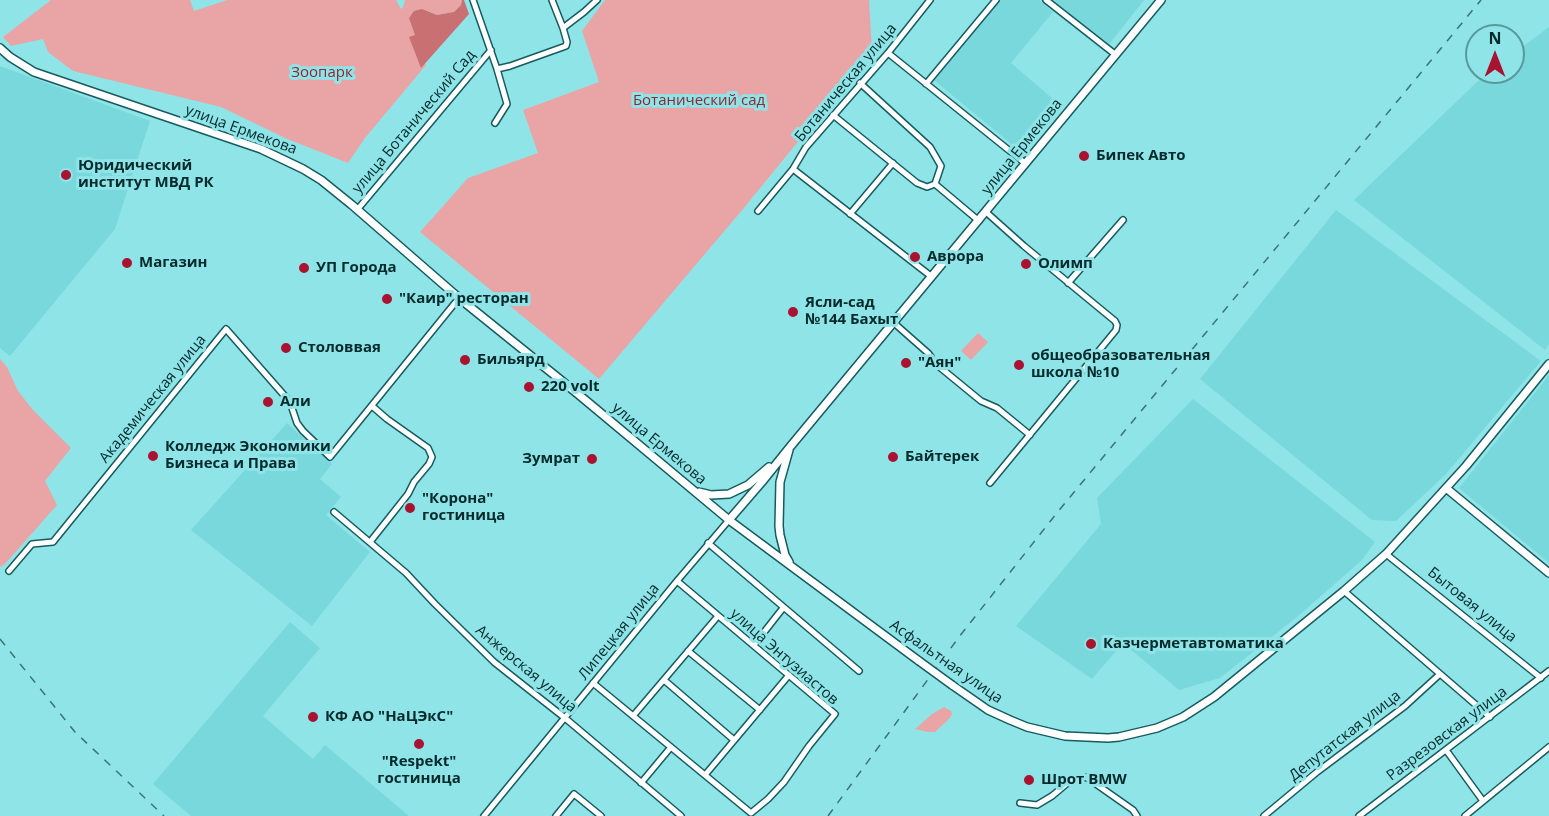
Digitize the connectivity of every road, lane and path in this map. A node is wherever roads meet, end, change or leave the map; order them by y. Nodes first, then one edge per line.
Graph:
1 (473, 0) edge
2 (552, 0) edge
3 (597, 0) edge
4 (930, 0) edge
5 (996, 0) edge
6 (1046, 0) edge
7 (1161, 0) edge
8 (563, 28) junction
9 (0, 48) edge
10 (491, 50) junction
11 (888, 53) junction
12 (1116, 55) junction
13 (497, 69) junction
14 (860, 83) junction
15 (926, 84) junction
16 (833, 115) junction
17 (495, 123) dead end
18 (893, 163) junction
19 (1026, 164) junction
20 (793, 169) junction
21 (935, 184) junction
22 (357, 210) junction
23 (758, 211) dead end
24 (986, 212) junction
25 (850, 214) junction
26 (1123, 220) dead end
27 (979, 221) junction
28 (932, 277) junction
29 (1068, 283) junction
30 (459, 298) junction
31 (894, 323) junction
32 (1549, 363) edge
33 (372, 406) junction
34 (1030, 435) junction
35 (790, 447) junction
36 (990, 483) dead end
37 (1446, 488) junction
38 (694, 491) junction
39 (334, 512) dead end
40 (729, 520) junction
41 (370, 542) junction
42 (708, 543) junction
43 (1386, 554) junction
44 (792, 567) junction
45 (9, 571) dead end
46 (1549, 573) edge
47 (677, 581) junction
48 (1344, 591) junction
49 (783, 608) junction
50 (718, 616) junction
51 (754, 645) junction
52 (688, 651) junction
53 (859, 671) dead end
54 (1549, 671) edge
55 (1440, 674) junction
56 (789, 675) junction
57 (1540, 678) junction
58 (664, 680) junction
59 (593, 683) junction
60 (760, 710) junction
61 (633, 716) junction
62 (1490, 717) junction
63 (565, 718) junction
64 (735, 740) junction
65 (671, 747) junction
66 (1549, 747) edge
67 (1446, 750) junction
68 (705, 775) junction
69 (641, 783) junction
70 (1483, 801) junction
71 (1020, 803) dead end
72 (672, 813) edge
73 (1135, 813) edge
74 (484, 816) edge
75 (556, 816) edge
76 (601, 816) edge
77 (681, 816) edge
78 (1264, 816) edge
79 (1359, 816) edge
80 (1465, 816) edge

1 - 10 street
2 - 8 street
3 - 8 street
4 - 11 street, Ботаническая улица
5 - 15 street
6 - 12 street
7 - 12 main road, улица Ермекова
8 - 13 street, улица Ботанический Сад
9 - 22 main road, улица Ермекова
10 - 13 street
10 - 22 street, улица Ботанический Сад
11 - 14 street, Ботаническая улица
11 - 15 street
12 - 19 main road, улица Ермекова
13 - 17 street
14 - 16 street, Ботаническая улица
14 - 21 street
15 - 19 street
16 - 18 street
16 - 20 street, Ботаническая улица
18 - 21 street
18 - 25 street
19 - 24 main road, улица Ермекова
20 - 23 street, Ботаническая улица
20 - 25 street
21 - 27 street
22 - 30 main road, улица Ермекова
24 - 27 main road, улица Ермекова
24 - 29 street
25 - 28 street
26 - 29 street
27 - 28 main road, улица Ермекова
28 - 31 main road, улица Ермекова
29 - 34 street
30 - 33 street
30 - 38 main road, улица Ермекова
31 - 34 street
31 - 35 main road, улица Ермекова
32 - 37 main road
33 - 41 street
33 - 45 street, Академическая улица
34 - 36 street
35 - 38 main road
35 - 40 main road, улица Ермекова
35 - 44 main road
37 - 43 main road, Асфальтная улица
37 - 46 main road
38 - 40 main road, улица Ермекова
39 - 41 street, Анжерская улица
40 - 42 street, Липецкая улица
40 - 44 main road, Асфальтная улица
41 - 63 street, Анжерская улица
42 - 47 street, Липецкая улица
42 - 49 street
43 - 48 main road, Асфальтная улица
43 - 57 street, Бытовая улица
44 - 48 main road, Асфальтная улица, bridge
47 - 50 street, улица Энтузиастов
47 - 59 street, Липецкая улица
48 - 55 street
49 - 51 street
49 - 53 street
50 - 51 street, улица Энтузиастов
50 - 52 street
51 - 56 street, улица Энтузиастов
52 - 58 street
52 - 60 street
54 - 57 street, Разрезовская улица
55 - 62 street
55 - 78 street, Депутатская улица
56 - 60 street
56 - 68 street, улица Энтузиастов
57 - 62 street, Разрезовская улица
58 - 61 street
58 - 64 street
59 - 61 street
59 - 63 street, Липецкая улица
60 - 64 street
61 - 65 street
62 - 67 street, Разрезовская улица
63 - 69 street, Анжерская улица
63 - 74 street, Липецкая улица
64 - 68 street
65 - 68 street
65 - 69 street
66 - 70 street
67 - 70 street
67 - 79 street, Разрезовская улица
69 - 72 street, Анжерская улица
70 - 80 street
71 - 73 street
72 - 77 street, Анжерская улица
75 - 76 street

